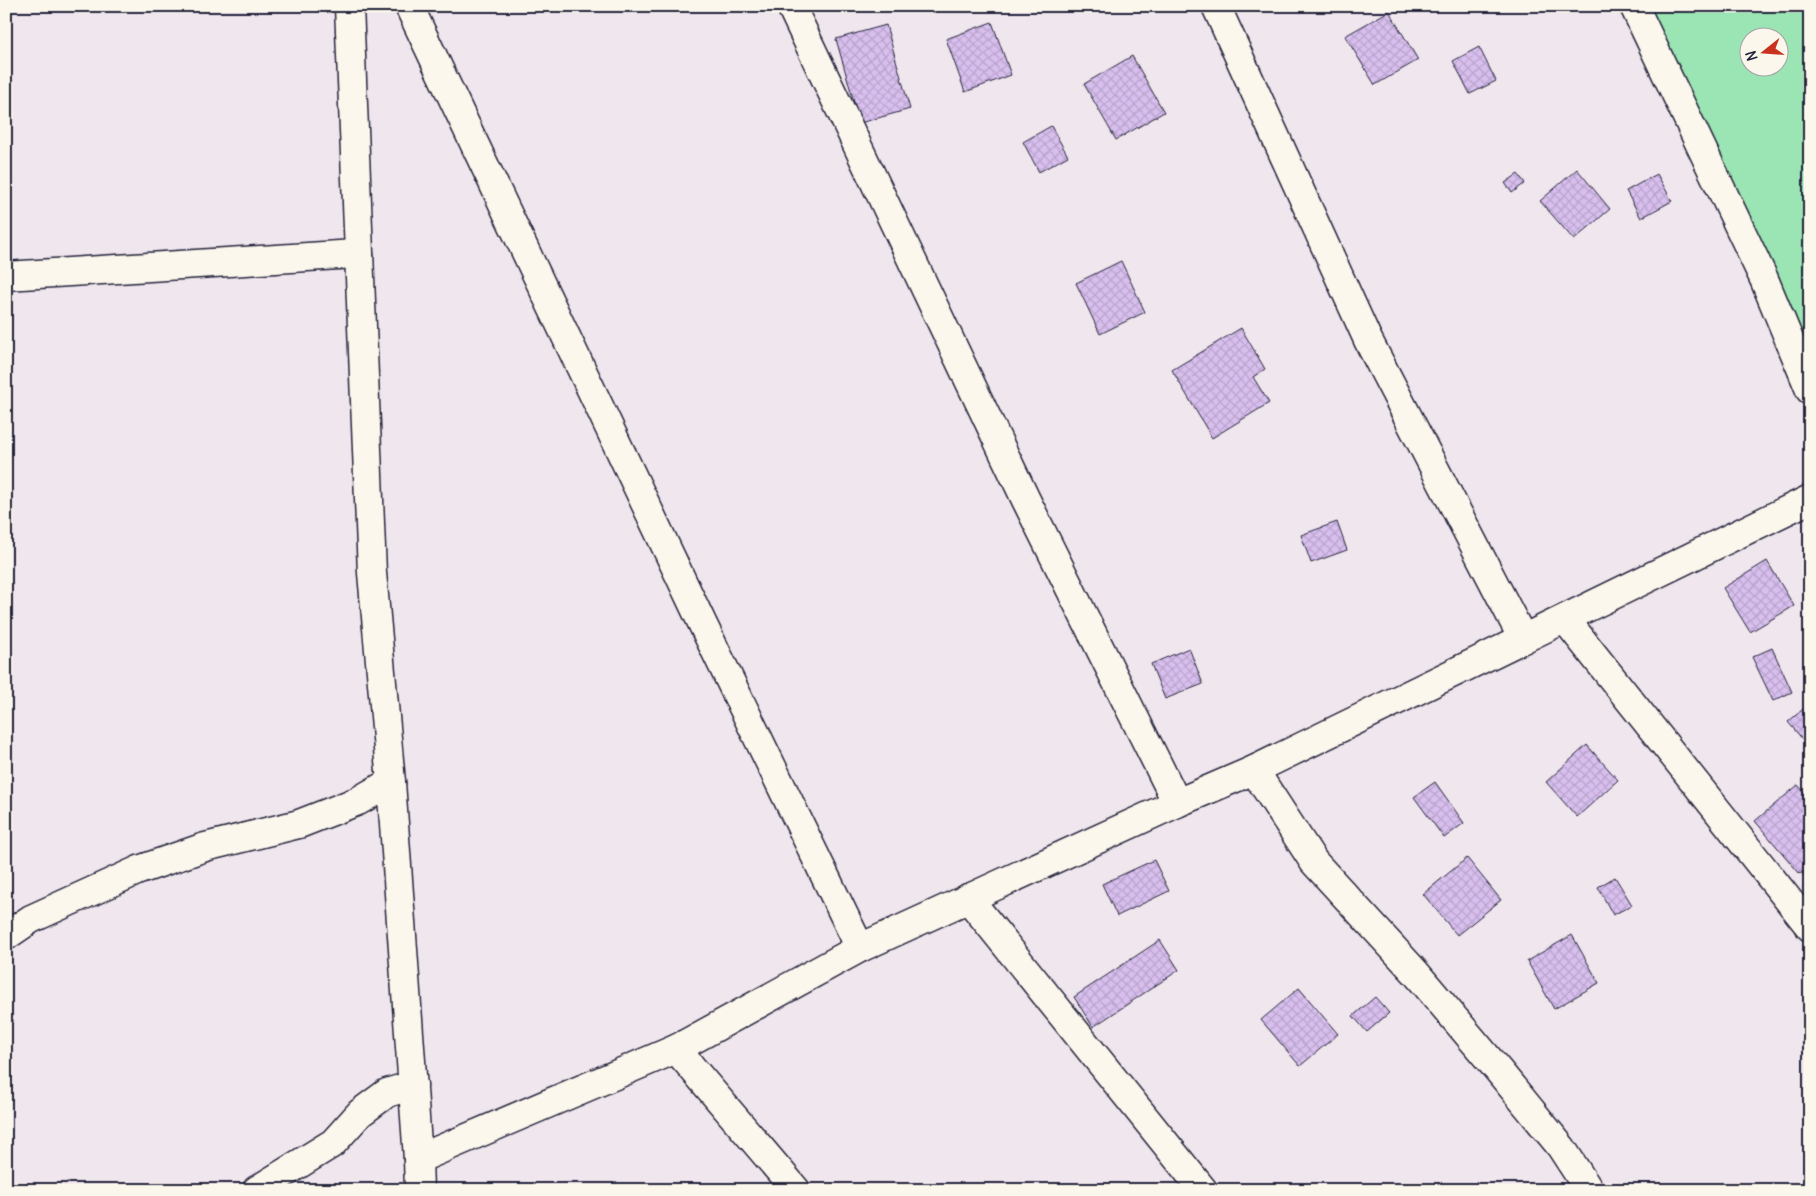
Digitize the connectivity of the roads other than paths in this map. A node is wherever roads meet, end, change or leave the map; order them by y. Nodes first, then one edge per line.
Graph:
1 (349, 6) edge
2 (409, 6) edge
3 (791, 6) edge
4 (1216, 6) edge
5 (1634, 6) edge
6 (359, 256) junction
7 (6, 276) edge
8 (1810, 390) edge
9 (1810, 500) edge
10 (1564, 618) junction
11 (1523, 639) junction
12 (1254, 770) junction
13 (391, 782) junction
14 (1177, 803) junction
15 (968, 898) junction
16 (1810, 928) edge
17 (6, 936) edge
18 (860, 948) junction
19 (676, 1049) junction
20 (413, 1085) junction
21 (418, 1159) junction
22 (257, 1190) edge
23 (419, 1190) edge
24 (796, 1190) edge
25 (1203, 1190) edge
26 (1589, 1190) edge

1 - 6 street
2 - 18 street
3 - 14 street
4 - 11 street
5 - 8 street
6 - 7 street
6 - 13 street
9 - 10 street
10 - 11 street
10 - 16 street
11 - 12 street
12 - 14 street
12 - 26 street
13 - 17 street
13 - 20 street
14 - 15 street
15 - 18 street
15 - 25 street
18 - 19 street
19 - 21 street
19 - 24 street
20 - 21 street
20 - 22 street
21 - 23 street

